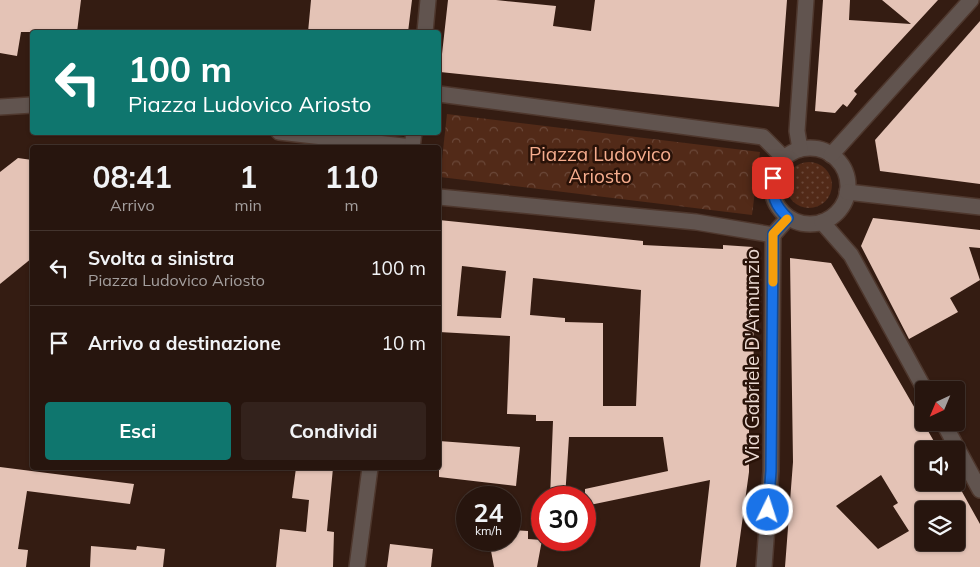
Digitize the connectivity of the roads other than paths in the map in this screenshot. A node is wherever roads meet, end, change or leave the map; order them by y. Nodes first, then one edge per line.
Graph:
1 (428, 0) edge
2 (806, 0) edge
3 (970, 0) edge
4 (425, 30) edge
5 (441, 94) edge
6 (30, 105) edge
7 (0, 107) edge
8 (305, 135) edge
9 (394, 145) edge
10 (800, 149) junction
11 (831, 155) junction
12 (784, 158) junction
13 (847, 192) junction
14 (441, 197) edge
15 (980, 207) edge
16 (788, 218) junction
17 (822, 222) junction
18 (773, 234) junction
19 (920, 381) edge
20 (948, 431) edge
21 (370, 470) edge
22 (980, 490) edge
23 (357, 567) edge
24 (764, 567) edge

1 - 4 street
2 - 10 street
3 - 11 street
5 - 12 street
6 - 7 street
8 - 9 street
10 - 11 street
10 - 12 street
11 - 13 street
12 - 16 street
13 - 15 street
13 - 17 street
14 - 18 street
16 - 17 street
16 - 18 street
17 - 19 street
18 - 24 street, Via Gabriele D'Annunzio
20 - 22 street
21 - 23 street

